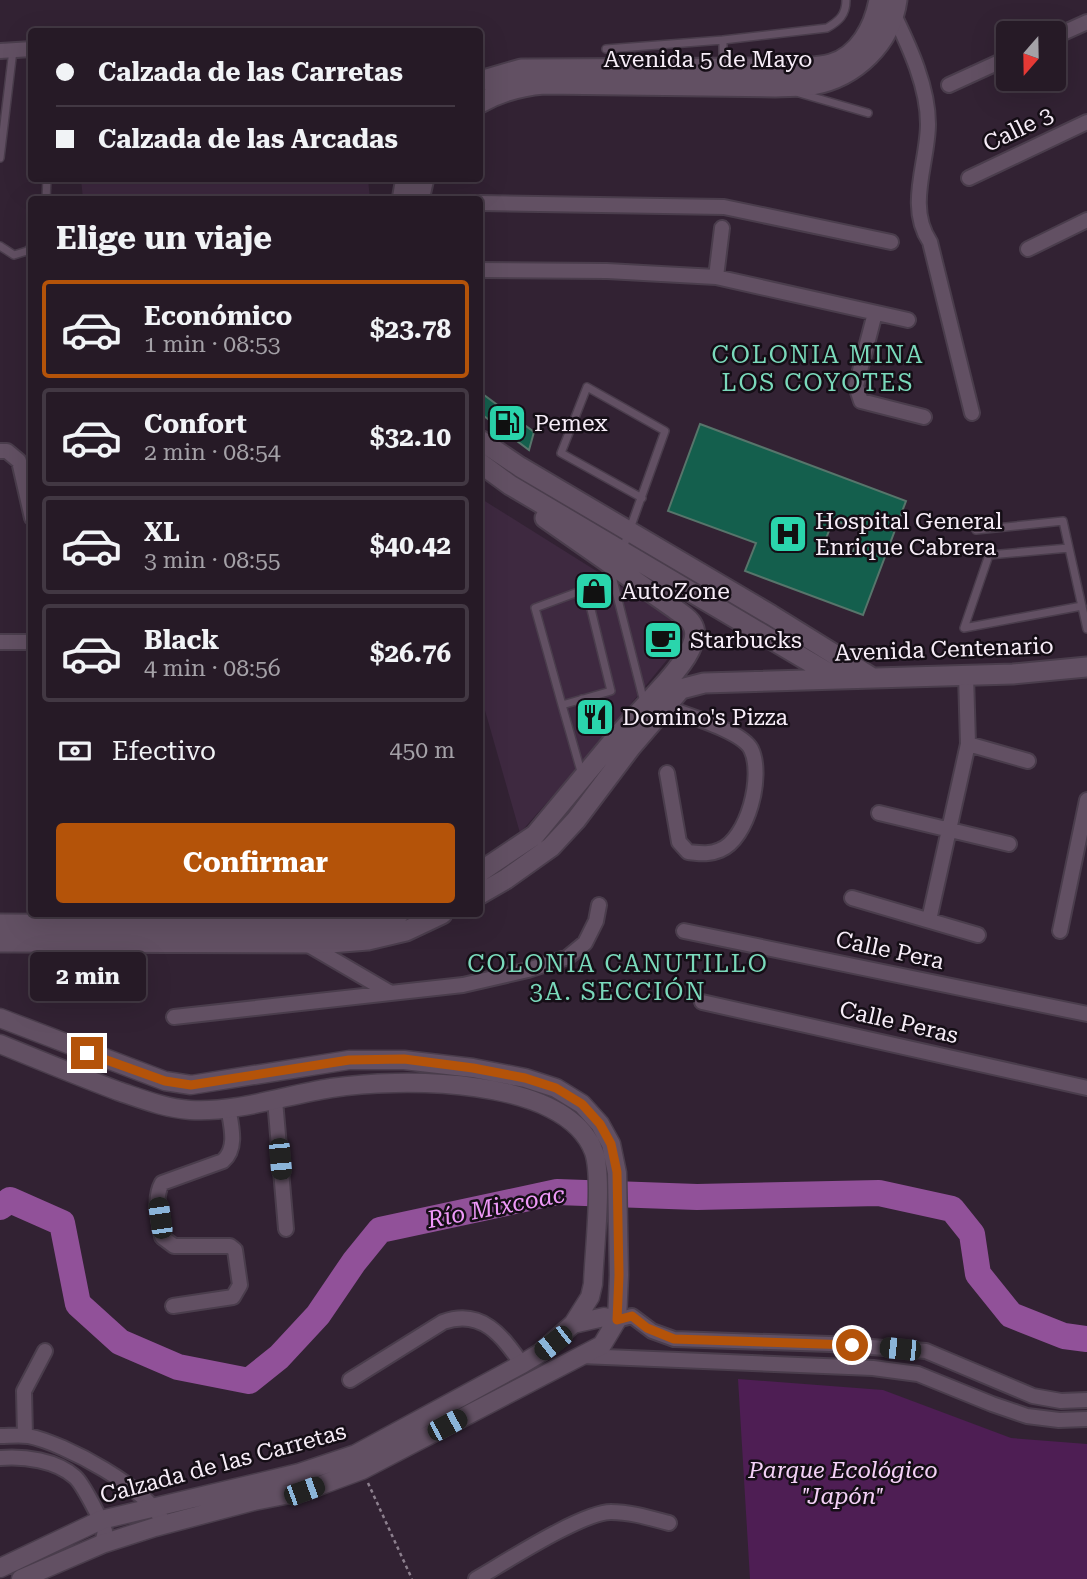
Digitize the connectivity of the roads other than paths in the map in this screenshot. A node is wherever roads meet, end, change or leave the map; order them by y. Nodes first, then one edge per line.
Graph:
1 (846, 0) edge
2 (879, 0) edge
3 (896, 8) edge
4 (1087, 22) edge
5 (1066, 32) edge
6 (723, 40) junction
7 (606, 48) dead end
8 (28, 49) edge
9 (6, 51) edge
10 (996, 64) edge
11 (723, 68) junction
12 (667, 77) junction
13 (483, 80) edge
14 (949, 86) dead end
15 (775, 87) junction
16 (483, 102) edge
17 (868, 113) dead end
18 (1087, 122) edge
19 (0, 158) edge
20 (969, 178) dead end
21 (483, 203) edge
22 (1087, 220) edge
23 (722, 228) dead end
24 (891, 242) dead end
25 (0, 246) edge
26 (1028, 249) dead end
27 (28, 250) edge
28 (483, 271) edge
29 (716, 277) junction
30 (875, 313) junction
31 (908, 320) dead end
32 (972, 413) dead end
33 (924, 417) dead end
34 (483, 442) edge
35 (0, 451) edge
36 (483, 465) edge
37 (642, 498) junction
38 (28, 500) edge
39 (976, 530) dead end
40 (1069, 548) junction
41 (620, 549) junction
42 (1082, 607) junction
43 (1087, 629) edge
44 (0, 642) edge
45 (28, 642) edge
46 (1087, 667) edge
47 (966, 675) junction
48 (837, 678) junction
49 (872, 678) junction
50 (582, 699) junction
51 (655, 703) junction
52 (562, 705) junction
53 (618, 735) junction
54 (968, 744) junction
55 (1028, 761) dead end
56 (667, 773) dead end
57 (583, 778) junction
58 (1087, 800) edge
59 (879, 813) dead end
60 (950, 829) junction
61 (1009, 844) dead end
62 (483, 870) edge
63 (483, 892) edge
64 (852, 898) dead end
65 (599, 905) dead end
66 (388, 917) edge
67 (436, 917) edge
68 (929, 920) junction
69 (0, 924) edge
70 (283, 925) junction
71 (193, 927) edge
72 (329, 927) edge
73 (684, 931) dead end
74 (1060, 931) dead end
75 (978, 935) dead end
76 (0, 942) edge
77 (303, 943) junction
78 (389, 992) junction
79 (702, 1002) dead end
80 (1087, 1014) edge
81 (174, 1017) dead end
82 (0, 1018) edge
83 (0, 1044) edge
84 (109, 1061) junction
85 (99, 1084) junction
86 (1087, 1088) edge
87 (275, 1100) junction
88 (228, 1107) junction
89 (286, 1229) dead end
90 (173, 1306) dead end
91 (617, 1320) junction
92 (573, 1324) junction
93 (45, 1351) dead end
94 (580, 1356) junction
95 (522, 1364) junction
96 (349, 1380) dead end
97 (1087, 1400) edge
98 (1087, 1419) edge
99 (25, 1436) junction
100 (0, 1437) edge
101 (0, 1458) edge
102 (152, 1508) junction
103 (100, 1520) junction
104 (669, 1523) dead end
105 (164, 1524) junction
106 (102, 1544) junction
107 (0, 1568) edge
108 (22, 1579) edge
109 (476, 1579) edge

1 - 6 lane
2 - 11 main road, Avenida 5 de Mayo
3 - 15 main road, Avenida 5 de Mayo
3 - 32 street
4 - 5 street
6 - 7 lane
6 - 11 lane
8 - 9 street
9 - 19 lane
10 - 14 street
11 - 12 main road, Avenida 5 de Mayo
12 - 13 main road, Avenida 5 de Mayo
12 - 15 main road, Avenida 5 de Mayo
12 - 16 main road, Avenida 5 de Mayo
15 - 17 lane
18 - 20 street, Calle 3
21 - 24 street
22 - 26 street
23 - 29 street
25 - 27 lane
28 - 29 street
29 - 30 street
30 - 31 street
30 - 33 street
34 - 41 main road
35 - 38 street
36 - 41 main road
37 - 37 lane
37 - 41 lane
39 - 40 lane
40 - 42 lane
40 - 42 lane
41 - 48 main road
41 - 49 main road
41 - 51 lane
41 - 51 main road
42 - 43 lane
44 - 45 street
46 - 47 main road, Avenida Centenario
47 - 49 main road, Avenida Centenario
47 - 54 street
48 - 49 main road, Avenida Centenario
48 - 51 main road, Avenida Centenario
50 - 52 lane
50 - 52 lane
50 - 53 lane
51 - 53 main road, Avenida Centenario
51 - 56 street
51 - 63 main road, Avenida Centenario
52 - 57 lane
53 - 57 main road, Avenida Centenario
54 - 55 street
54 - 60 street
57 - 62 main road, Avenida Centenario
58 - 74 street
59 - 60 street
60 - 61 street
60 - 68 street
64 - 68 street
65 - 78 street
66 - 72 main road
67 - 72 main road
68 - 75 street
69 - 71 main road
70 - 71 main road
70 - 72 main road
70 - 77 street
71 - 76 main road
71 - 77 main road
72 - 77 main road
73 - 80 street, Calle Pera
77 - 78 street
78 - 81 street
79 - 86 street, Calle Peras
82 - 84 street
83 - 85 street
84 - 85 street
84 - 91 street
85 - 88 street
87 - 88 street
87 - 89 street
87 - 92 street
88 - 90 street
91 - 92 street
91 - 94 street
91 - 97 street
92 - 95 street, Calzada de las Carretas
93 - 99 street
94 - 98 street, Calzada de las Carretas
94 - 105 street, Calzada de las Carretas
95 - 96 street
95 - 102 street, Calzada de las Carretas
99 - 100 street
99 - 102 street
101 - 103 street
102 - 103 street, Calzada de las Carretas
102 - 105 street
103 - 106 street
103 - 107 street, Calzada de las Carretas
104 - 109 street
105 - 106 street, Calzada de las Carretas
106 - 108 street, Calzada de las Carretas

